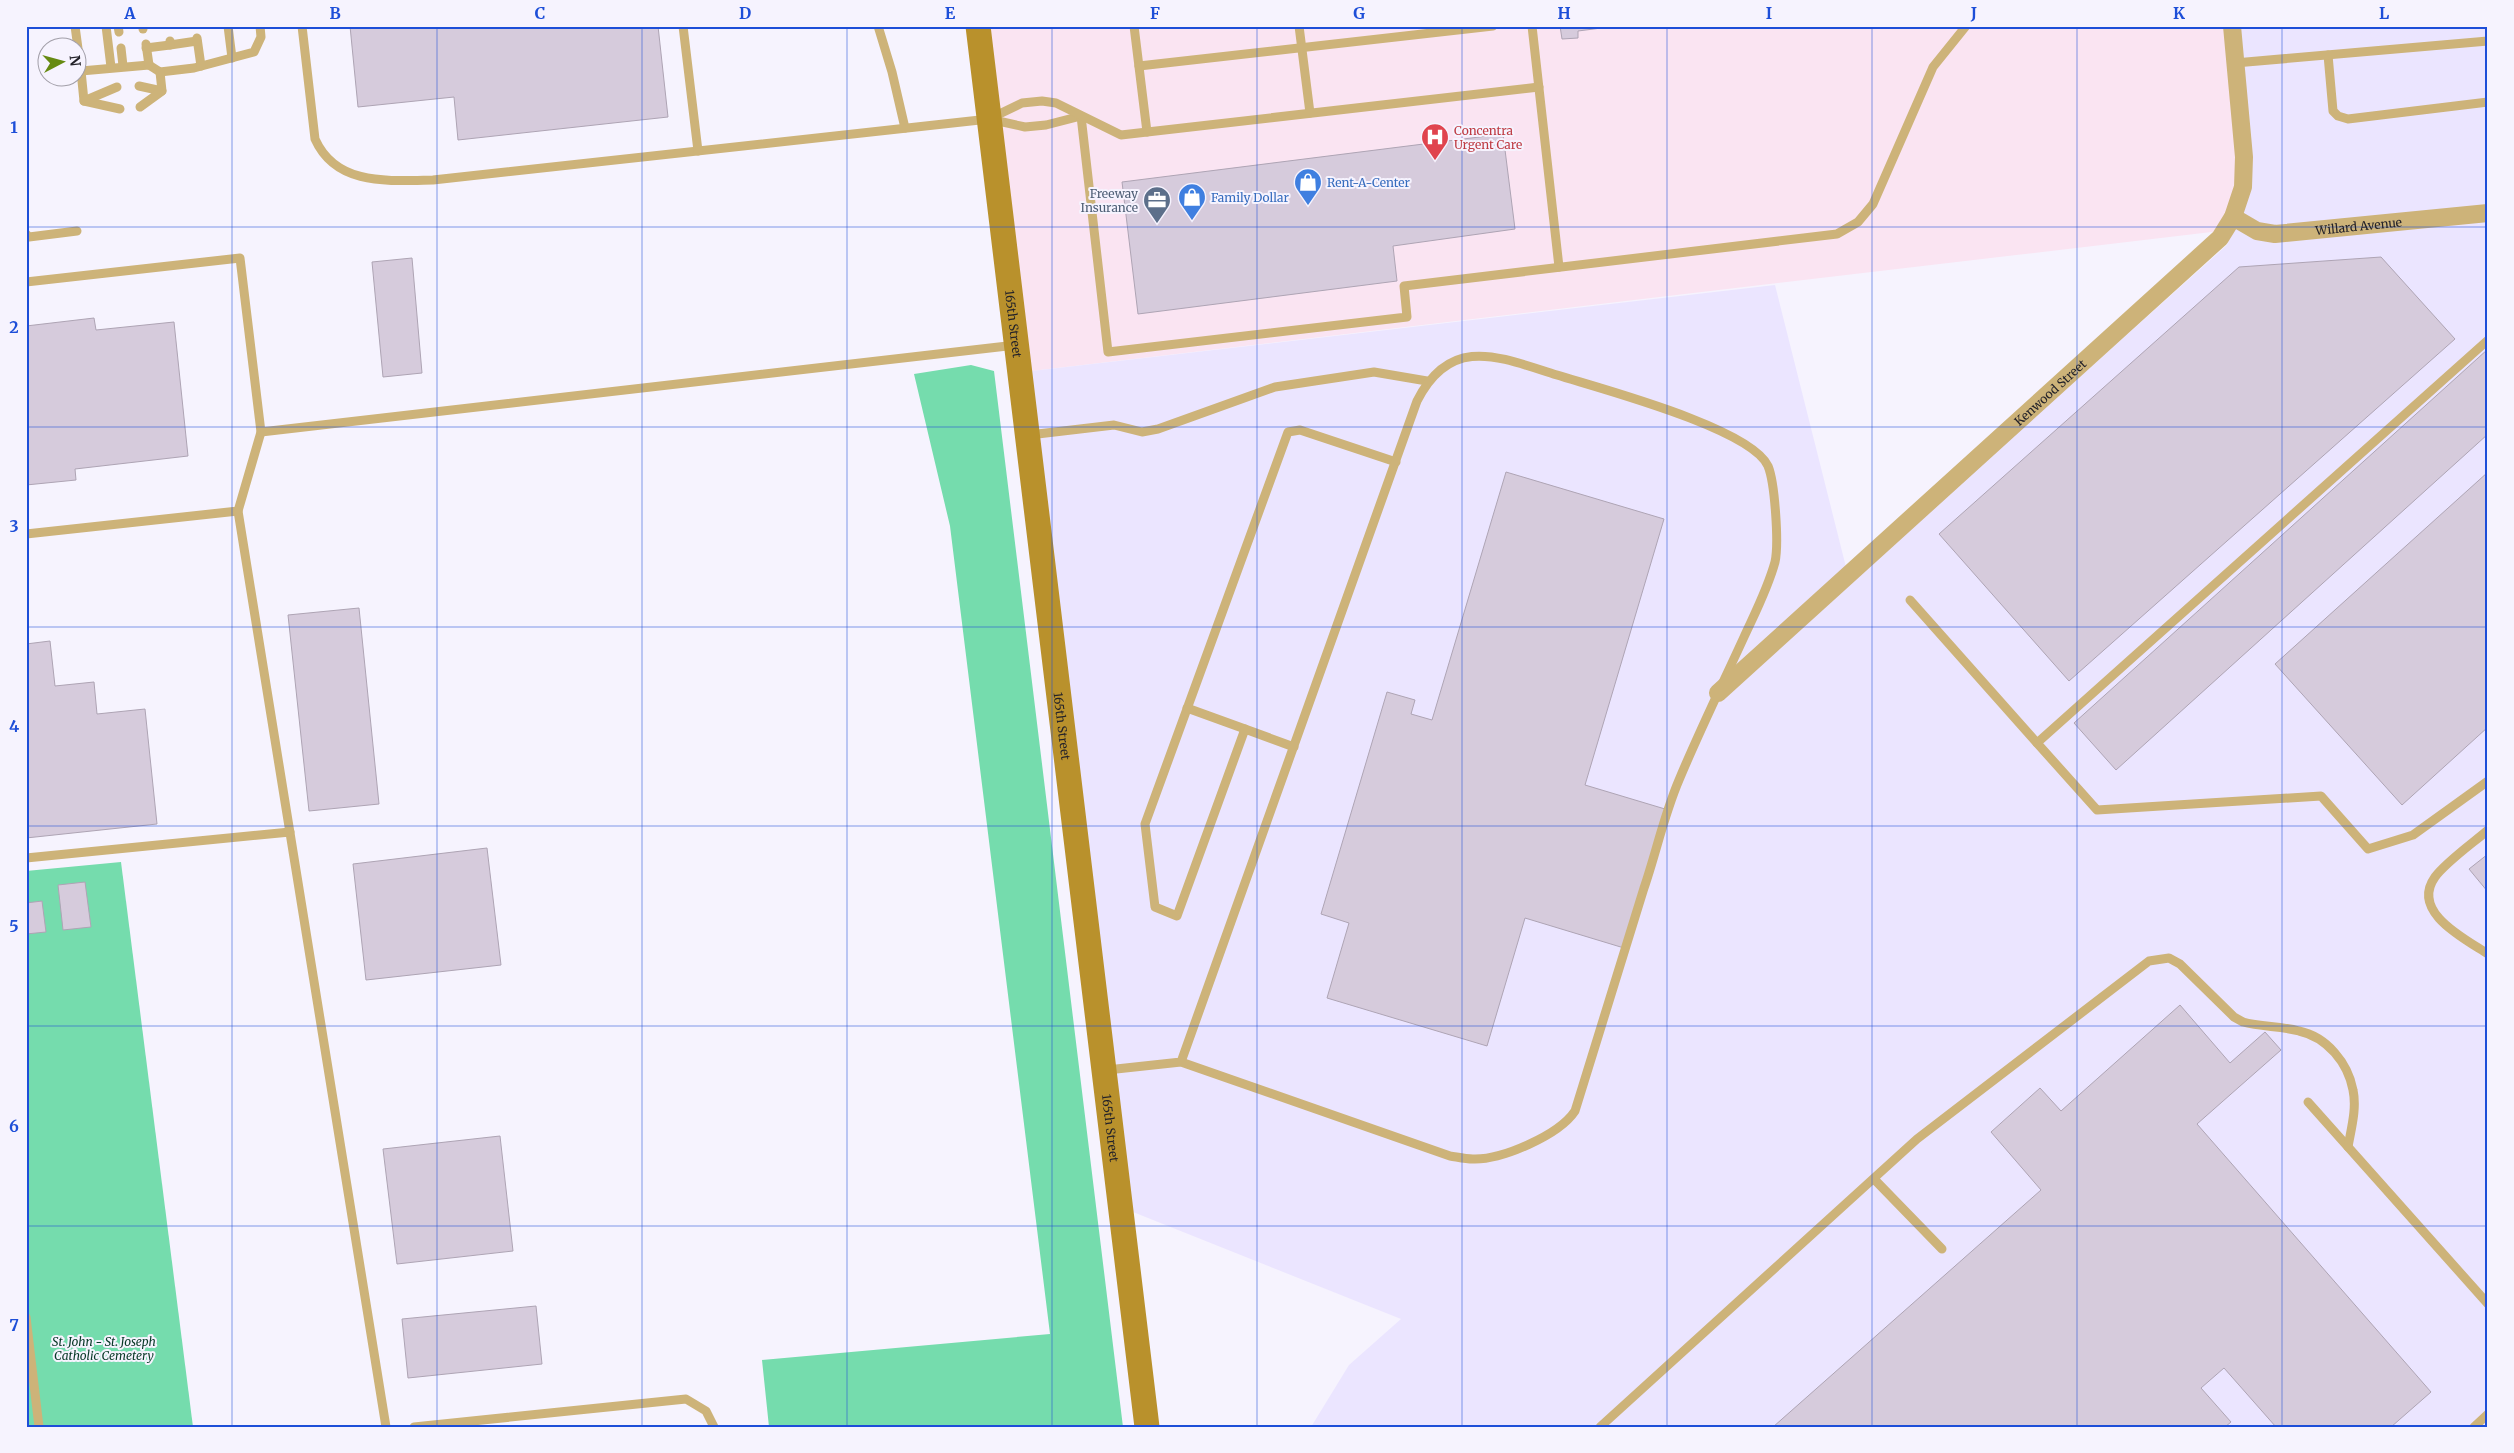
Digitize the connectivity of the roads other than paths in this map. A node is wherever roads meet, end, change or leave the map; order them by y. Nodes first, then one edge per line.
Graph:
1 (106, 26) edge
2 (228, 26) edge
3 (260, 26) edge
4 (302, 26) edge
5 (683, 26) edge
6 (878, 26) edge
7 (978, 26) edge
8 (1134, 26) edge
9 (1299, 26) edge
10 (1493, 26) edge
11 (1532, 26) edge
12 (1966, 26) edge
13 (2232, 26) edge
14 (2488, 41) edge
15 (120, 48) dead end
16 (1302, 48) junction
17 (2328, 55) junction
18 (232, 58) junction
19 (2235, 63) junction
20 (149, 65) junction
21 (111, 66) junction
22 (123, 66) junction
23 (201, 66) junction
24 (1139, 66) junction
25 (88, 69) edge
26 (160, 72) junction
27 (138, 86) dead end
28 (1539, 87) junction
29 (82, 88) edge
30 (117, 88) dead end
31 (162, 91) junction
32 (84, 102) junction
33 (2488, 102) edge
34 (140, 107) dead end
35 (120, 109) dead end
36 (1310, 113) junction
37 (1081, 116) junction
38 (989, 119) junction
39 (905, 128) junction
40 (1146, 132) junction
41 (698, 151) junction
42 (2488, 213) edge
43 (2233, 218) junction
44 (77, 231) dead end
45 (26, 234) edge
46 (1559, 267) junction
47 (26, 282) edge
48 (2488, 340) edge
49 (1016, 345) junction
50 (1427, 381) junction
51 (261, 432) junction
52 (1027, 435) junction
53 (1396, 462) junction
54 (238, 511) junction
55 (26, 534) edge
56 (1910, 600) dead end
57 (1718, 693) junction
58 (1187, 708) junction
59 (1245, 729) junction
60 (2037, 743) junction
61 (1294, 747) junction
62 (2488, 781) edge
63 (2488, 830) edge
64 (290, 832) junction
65 (26, 858) edge
66 (2488, 954) edge
67 (1181, 1062) junction
68 (1104, 1070) junction
69 (2308, 1102) dead end
70 (2348, 1147) junction
71 (1874, 1179) junction
72 (1942, 1249) dead end
73 (2488, 1304) edge
74 (26, 1317) edge
75 (2488, 1414) edge
76 (509, 1422) edge
77 (39, 1427) edge
78 (386, 1427) edge
79 (414, 1427) edge
80 (714, 1427) edge
81 (1147, 1427) edge
82 (1600, 1427) edge
83 (2474, 1427) edge

1 - 21 lane
2 - 18 lane
3 - 18 lane
4 - 41 lane
5 - 41 lane
6 - 39 lane
7 - 38 main road, 165th Street
8 - 24 lane
9 - 16 lane
10 - 16 lane
11 - 28 lane
12 - 46 lane
13 - 19 street, Kenwood Street
14 - 17 lane
15 - 22 lane
16 - 24 lane
16 - 36 lane
17 - 19 lane
17 - 33 lane
18 - 23 lane
19 - 43 street, Kenwood Street
20 - 22 lane
20 - 23 lane
20 - 26 lane
21 - 22 lane
21 - 25 lane
23 - 26 lane
24 - 40 lane
26 - 31 lane
27 - 31 lane
28 - 36 lane
28 - 46 lane
29 - 32 lane
30 - 32 lane
31 - 34 lane
32 - 35 lane
36 - 40 lane
37 - 38 lane
37 - 38 lane
37 - 40 lane
37 - 46 lane
38 - 39 lane
38 - 49 main road, 165th Street
39 - 41 lane
42 - 43 street, Willard Avenue
43 - 57 street, Kenwood Street
44 - 45 lane
47 - 51 lane
48 - 60 lane
49 - 51 lane
49 - 52 main road, 165th Street
50 - 52 lane
50 - 53 lane
50 - 57 lane
51 - 54 lane
52 - 68 main road, 165th Street
53 - 58 lane
53 - 61 lane
54 - 55 lane
54 - 64 lane
56 - 60 lane
57 - 67 lane
58 - 59 lane
58 - 59 lane
59 - 61 lane
60 - 62 lane
61 - 67 lane
63 - 66 lane
64 - 65 lane
64 - 78 lane
67 - 68 lane
68 - 81 main road, 165th Street
69 - 70 lane
70 - 71 lane
70 - 73 lane
71 - 72 lane
71 - 82 lane
74 - 77 lane
75 - 83 lane
76 - 79 lane
76 - 80 lane

